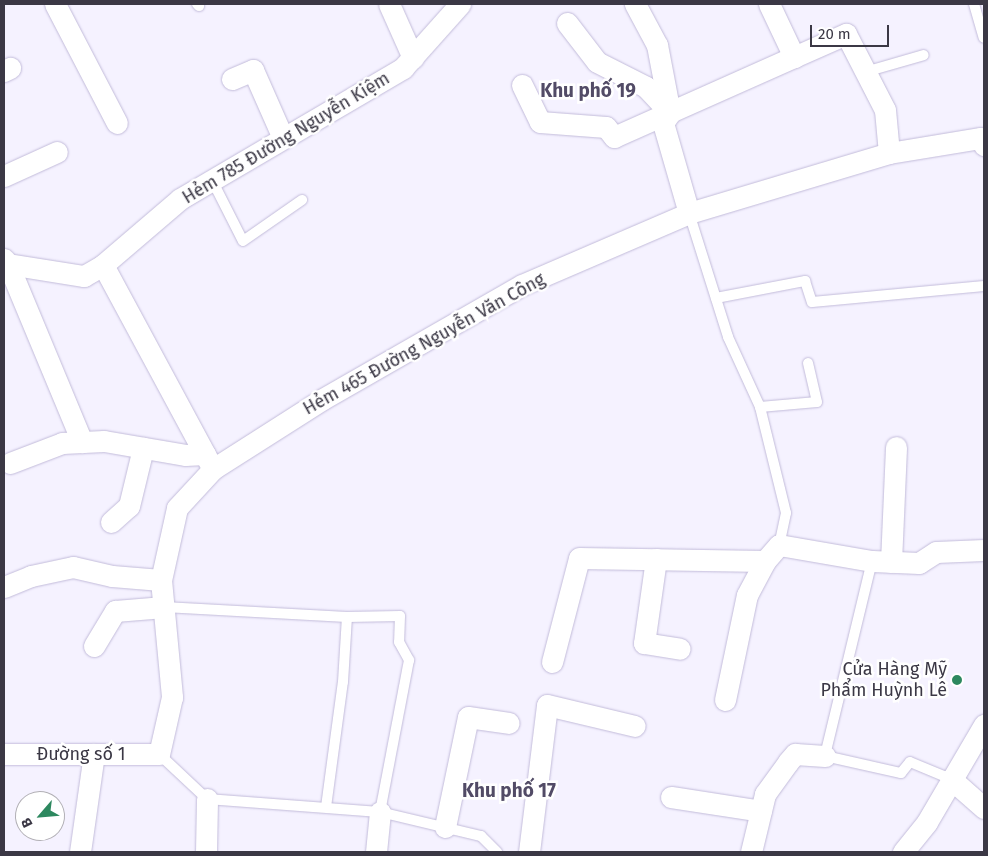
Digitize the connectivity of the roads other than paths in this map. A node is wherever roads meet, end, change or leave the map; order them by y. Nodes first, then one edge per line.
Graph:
1 (55, 4) edge
2 (389, 4) edge
3 (460, 4) edge
4 (635, 4) edge
5 (768, 4) edge
6 (974, 4) edge
7 (567, 22) dead end
8 (984, 38) edge
9 (924, 55) dead end
10 (794, 57) junction
11 (413, 58) junction
12 (865, 72) junction
13 (232, 79) dead end
14 (522, 85) dead end
15 (670, 112) junction
16 (116, 122) dead end
17 (284, 138) junction
18 (983, 140) edge
19 (56, 152) dead end
20 (889, 153) junction
21 (4, 176) edge
22 (212, 180) junction
23 (302, 200) dead end
24 (688, 213) junction
25 (6, 262) edge
26 (103, 265) junction
27 (984, 286) edge
28 (716, 298) junction
29 (808, 363) dead end
30 (760, 408) junction
31 (82, 442) junction
32 (896, 447) dead end
33 (143, 448) junction
34 (209, 462) junction
35 (10, 463) dead end
36 (111, 522) dead end
37 (984, 550) edge
38 (772, 553) junction
39 (656, 560) junction
40 (882, 562) junction
41 (161, 580) junction
42 (4, 587) edge
43 (164, 607) junction
44 (346, 617) junction
45 (94, 646) dead end
46 (680, 649) dead end
47 (552, 662) dead end
48 (725, 700) dead end
49 (509, 723) dead end
50 (635, 726) dead end
51 (984, 726) edge
52 (4, 754) edge
53 (94, 754) junction
54 (159, 754) junction
55 (825, 756) junction
56 (951, 779) junction
57 (671, 797) dead end
58 (207, 799) junction
59 (326, 807) junction
60 (984, 808) edge
61 (761, 811) junction
62 (380, 812) junction
63 (445, 828) junction
64 (80, 852) edge
65 (206, 852) edge
66 (376, 852) edge
67 (497, 852) edge
68 (529, 852) edge
69 (751, 852) edge
70 (903, 852) edge

1 - 16 street
2 - 11 street
3 - 11 street, Hẻm 785 Đường Nguyễn Kiệm
4 - 15 street
5 - 10 street
6 - 8 lane
7 - 15 street
9 - 12 lane
10 - 12 street
10 - 15 street
11 - 17 street, Hẻm 785 Đường Nguyễn Kiệm
12 - 20 street
13 - 17 street
14 - 15 street
15 - 24 street
17 - 22 street, Hẻm 785 Đường Nguyễn Kiệm
18 - 20 street, Hẻm 465 Đường Nguyễn Văn Công
19 - 21 street
20 - 24 street, Hẻm 465 Đường Nguyễn Văn Công
22 - 23 lane
22 - 26 street, Hẻm 785 Đường Nguyễn Kiệm
24 - 28 lane
24 - 34 street, Hẻm 465 Đường Nguyễn Văn Công
25 - 26 street, Hẻm 785 Đường Nguyễn Kiệm
25 - 31 street
26 - 34 street
27 - 28 lane
28 - 30 lane
29 - 30 lane
30 - 38 lane
31 - 33 street
31 - 35 street
32 - 40 street
33 - 34 street
33 - 36 street
34 - 41 street, Hẻm 465 Đường Nguyễn Văn Công
37 - 40 street
38 - 39 street
38 - 40 street
38 - 48 street
39 - 46 street
39 - 47 street
40 - 55 lane
41 - 42 street
41 - 43 street, Hẻm 465 Đường Nguyễn Văn Công
43 - 44 lane
43 - 45 street
43 - 54 street, Hẻm 465 Đường Nguyễn Văn Công
44 - 59 lane
44 - 62 lane
49 - 63 street
50 - 68 street
51 - 56 street
52 - 53 street, Đường số 1
53 - 54 street, Đường số 1
53 - 64 street
54 - 58 lane
55 - 56 lane
55 - 61 street
56 - 60 street
56 - 70 street
57 - 61 street
58 - 59 lane
58 - 65 street
59 - 62 lane
61 - 69 street
62 - 63 lane
62 - 66 street
63 - 67 lane

